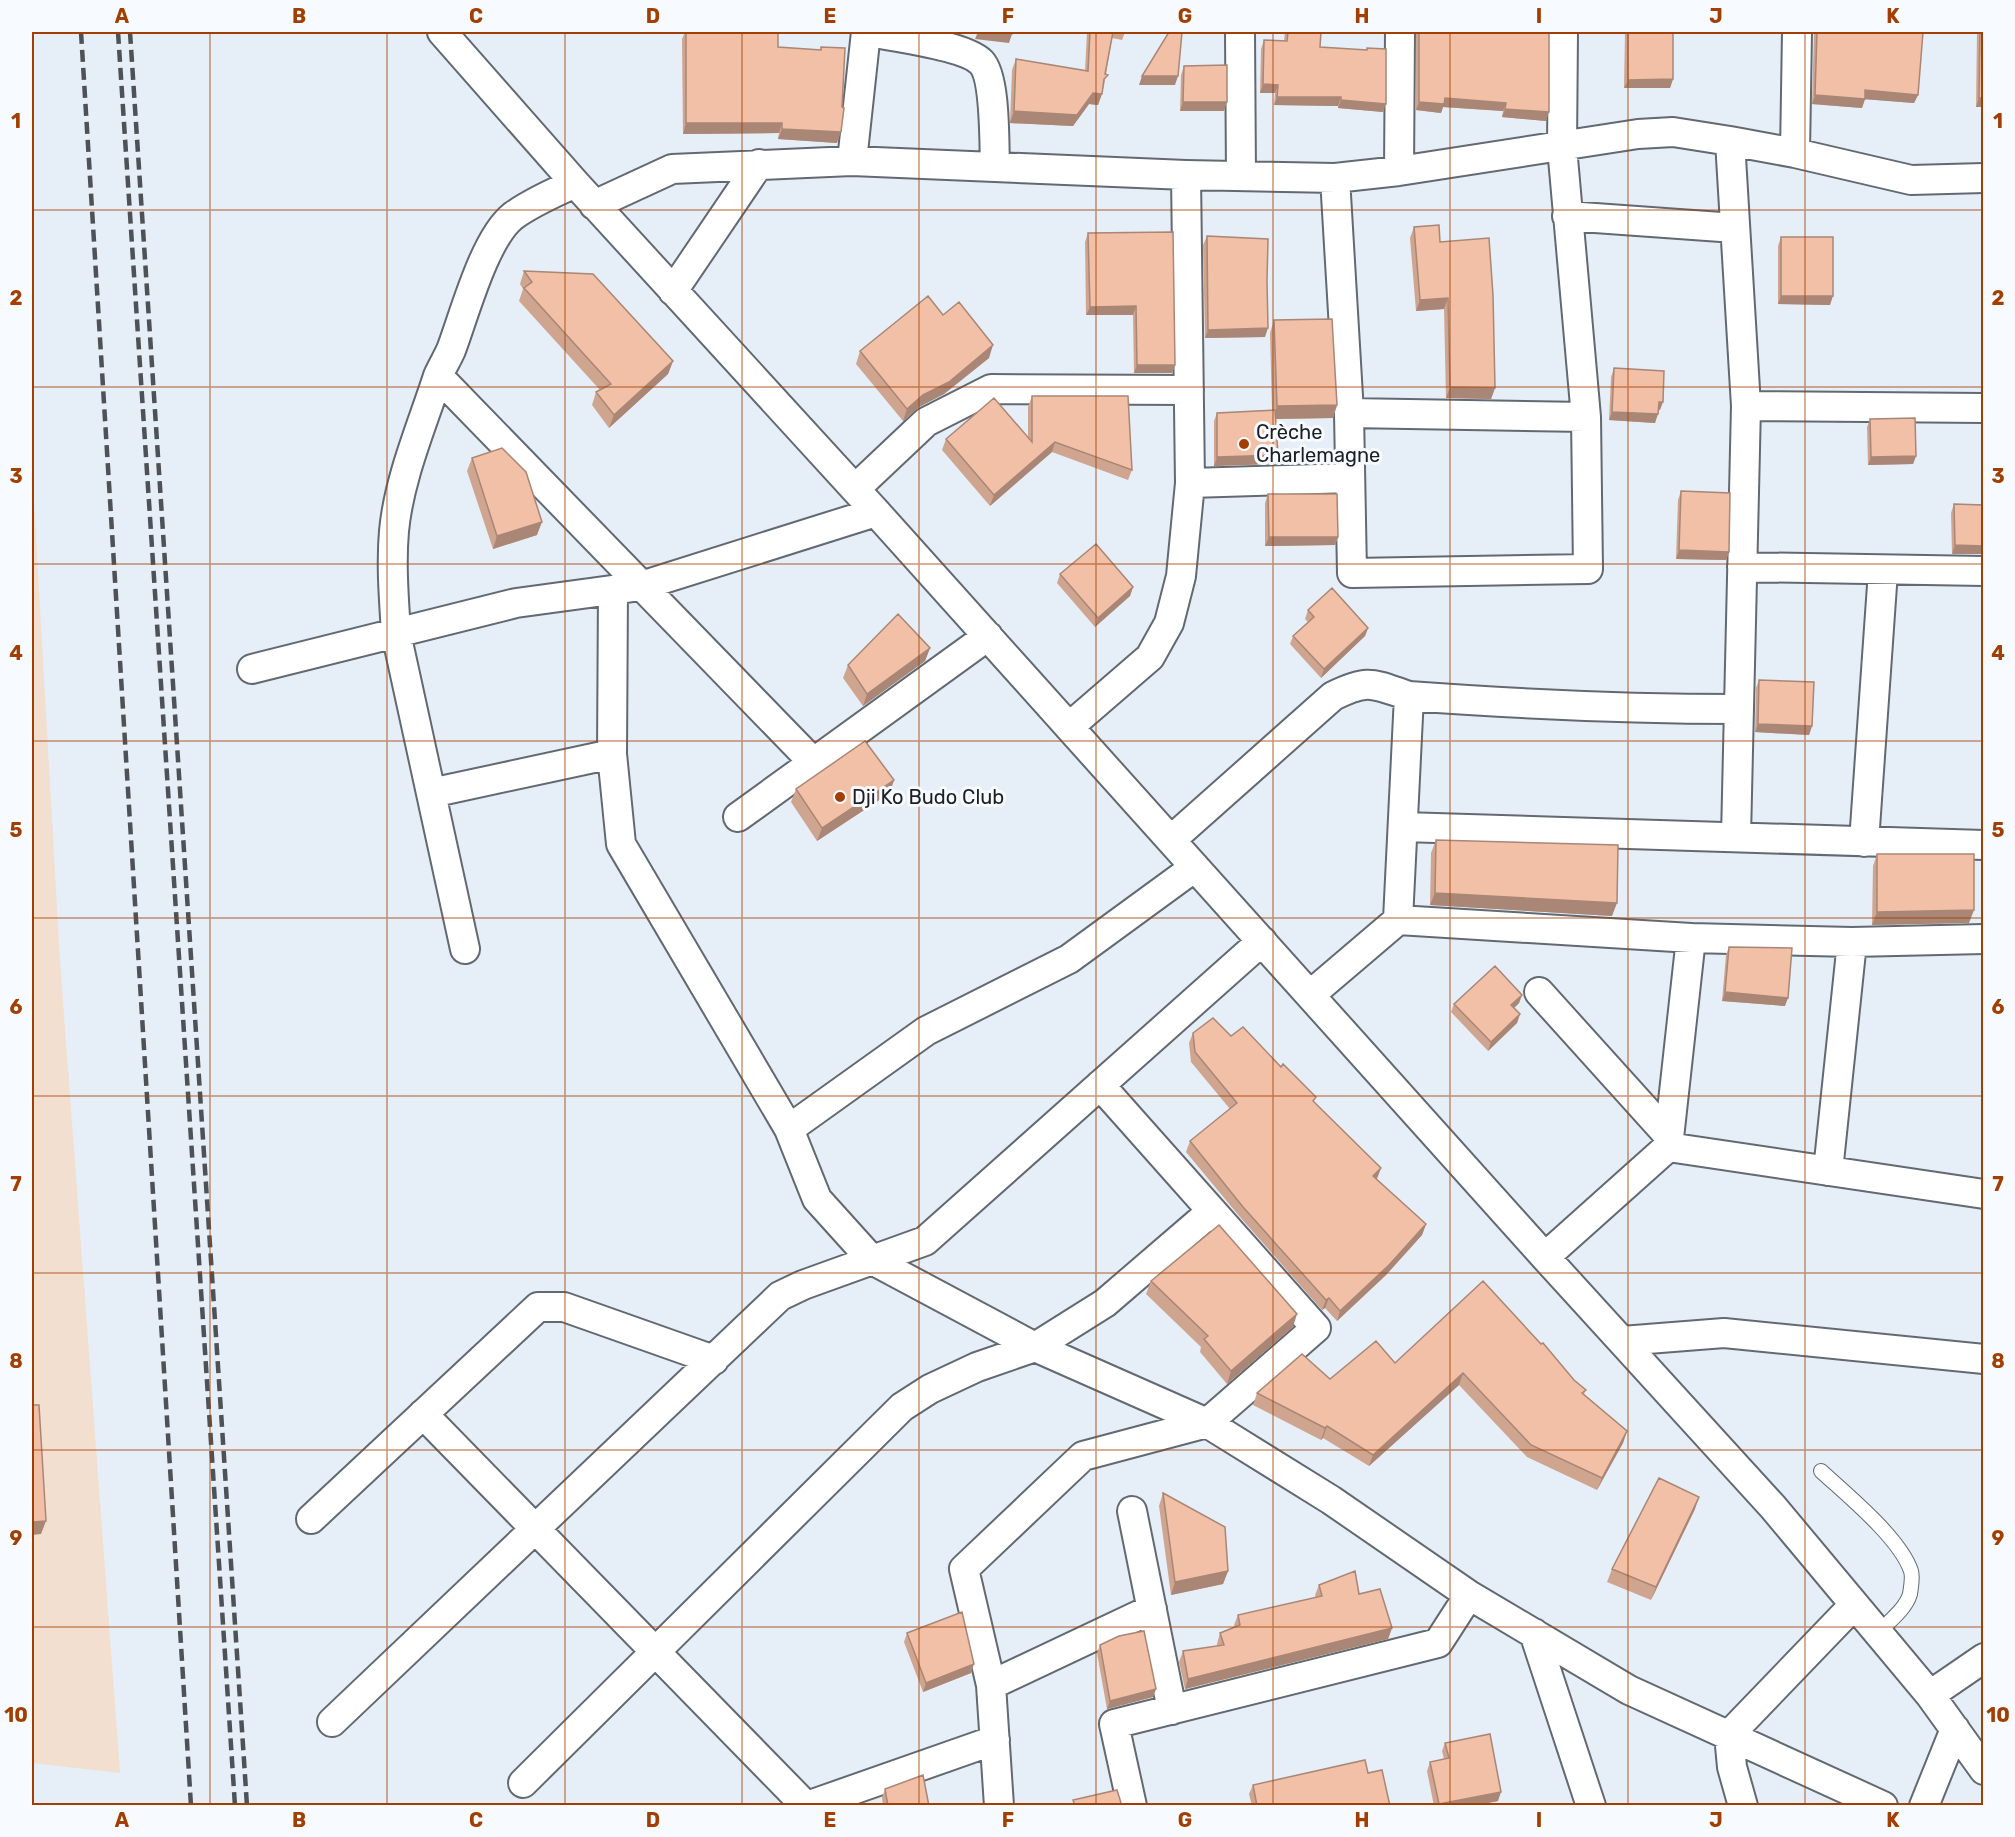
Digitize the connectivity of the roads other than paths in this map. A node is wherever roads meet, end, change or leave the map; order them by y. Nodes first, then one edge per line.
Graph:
1 (444, 32) edge
2 (867, 32) edge
3 (1240, 32) edge
4 (1400, 32) edge
5 (1563, 32) edge
6 (1797, 32) edge
7 (1730, 141) junction
8 (1562, 147) junction
9 (1795, 153) junction
10 (852, 161) junction
11 (759, 164) junction
12 (995, 167) junction
13 (1399, 171) junction
14 (1186, 175) junction
15 (1241, 176) junction
16 (1335, 178) junction
17 (1983, 178) edge
18 (575, 183) junction
19 (594, 205) junction
20 (1568, 216) junction
21 (1735, 228) junction
22 (673, 291) junction
23 (438, 376) junction
24 (1189, 390) junction
25 (1746, 406) junction
26 (1983, 408) edge
27 (1349, 413) junction
28 (1586, 417) junction
29 (1350, 478) junction
30 (1190, 483) junction
31 (855, 489) junction
32 (876, 512) junction
33 (1742, 567) junction
34 (1883, 571) junction
35 (1983, 571) edge
36 (641, 586) junction
37 (613, 590) junction
38 (396, 633) junction
39 (987, 636) junction
40 (252, 669) dead end
41 (1409, 696) junction
42 (1739, 709) junction
43 (1070, 727) junction
44 (612, 754) junction
45 (813, 762) junction
46 (431, 793) junction
47 (738, 817) dead end
48 (1403, 827) junction
49 (1736, 837) junction
50 (1171, 840) junction
51 (1864, 842) junction
52 (1983, 845) edge
53 (1195, 867) junction
54 (1398, 920) junction
55 (1691, 938) junction
56 (1983, 939) edge
57 (1262, 941) junction
58 (1852, 942) junction
59 (465, 949) dead end
60 (1539, 992) dead end
61 (1310, 995) junction
62 (1100, 1085) junction
63 (789, 1129) junction
64 (1668, 1141) junction
65 (1828, 1171) junction
66 (1983, 1194) edge
67 (1212, 1211) junction
68 (1545, 1257) junction
69 (872, 1260) junction
70 (1622, 1341) junction
71 (1035, 1347) junction
72 (1983, 1359) edge
73 (714, 1360) junction
74 (423, 1414) junction
75 (1208, 1423) junction
76 (1821, 1471) dead end
77 (1132, 1510) dead end
78 (311, 1519) dead end
79 (535, 1529) junction
80 (1469, 1595) junction
81 (1854, 1605) junction
82 (1152, 1609) junction
83 (1534, 1633) junction
84 (1878, 1633) junction
85 (656, 1652) junction
86 (1983, 1658) edge
87 (991, 1685) junction
88 (1930, 1695) junction
89 (1172, 1710) junction
90 (332, 1722) dead end
91 (1955, 1729) junction
92 (1729, 1735) junction
93 (995, 1740) junction
94 (1983, 1770) edge
95 (523, 1783) dead end
96 (820, 1803) edge
97 (999, 1806) edge
98 (1132, 1806) edge
99 (1591, 1806) edge
100 (1743, 1806) edge
101 (1882, 1806) edge
102 (1924, 1806) edge

1 - 18 street
2 - 10 street
2 - 12 street
3 - 15 street
4 - 13 street
5 - 8 street
6 - 9 street
7 - 8 street
7 - 9 street
7 - 21 street
8 - 13 street
8 - 20 street
9 - 17 street
10 - 11 street
10 - 12 street
11 - 19 street
11 - 22 street
12 - 14 street
13 - 16 street
14 - 15 street
14 - 24 street
15 - 16 street
16 - 27 street
18 - 19 street
18 - 23 street
19 - 22 street
20 - 21 street
20 - 28 street
21 - 25 street
22 - 31 street
23 - 36 street
23 - 38 street
24 - 30 street
24 - 31 street
25 - 26 street
25 - 33 street
27 - 28 street
27 - 29 street
28 - 29 street
29 - 30 street
30 - 43 street
31 - 32 street
32 - 36 street
32 - 39 street
33 - 34 street
33 - 42 street
34 - 35 street
34 - 51 street
36 - 37 street
36 - 45 street
37 - 38 street
37 - 44 street
38 - 40 street
38 - 46 street
39 - 43 street
39 - 45 street
41 - 42 street
41 - 48 street
41 - 50 street
42 - 49 street
43 - 50 street
44 - 46 street
44 - 63 street
45 - 47 street
46 - 59 street
48 - 49 street
48 - 54 street
49 - 51 street
50 - 53 street
51 - 52 street
53 - 57 street
53 - 63 street
54 - 55 street
54 - 61 street
55 - 58 street
55 - 64 street
56 - 58 street
57 - 61 street
57 - 62 street
58 - 65 street
60 - 64 street
61 - 68 street
62 - 67 street
62 - 69 street
63 - 69 street
64 - 65 street
64 - 68 street
65 - 66 street
67 - 71 street
67 - 75 street
68 - 70 street
69 - 71 street
69 - 73 street
70 - 72 street
70 - 81 street
71 - 75 street
71 - 85 street
73 - 74 street
73 - 79 street
74 - 78 street
74 - 79 street
75 - 80 street
75 - 87 street
76 - 84 lane
77 - 82 street
79 - 85 street
79 - 90 street
80 - 83 street
80 - 89 street
81 - 84 street
81 - 92 street
82 - 87 street
82 - 89 street
83 - 92 street
83 - 99 street
84 - 88 street
85 - 95 street
85 - 96 street
86 - 88 street
87 - 93 street
88 - 91 street
89 - 98 street
91 - 94 street
91 - 102 street
92 - 100 street
92 - 101 street
93 - 96 street
93 - 97 street

